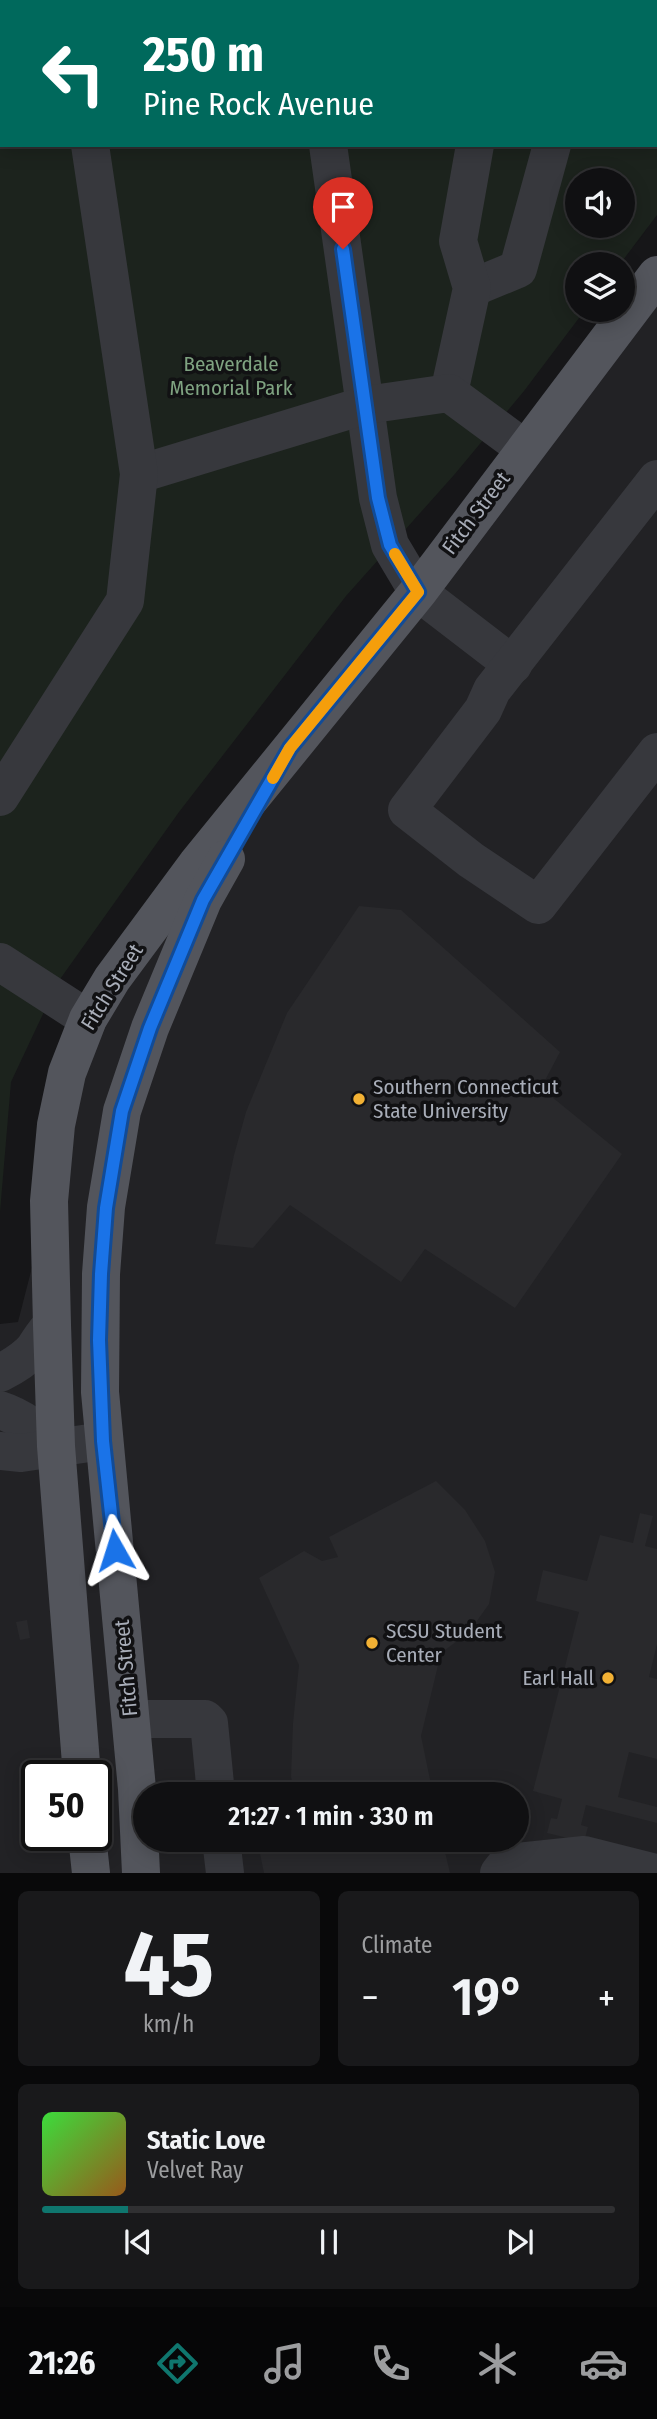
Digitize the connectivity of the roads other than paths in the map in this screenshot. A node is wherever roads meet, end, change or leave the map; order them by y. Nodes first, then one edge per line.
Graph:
1 (90, 147) edge
2 (328, 147) edge
3 (475, 147) edge
4 (551, 147) edge
5 (657, 275) edge
6 (472, 288) junction
7 (449, 393) junction
8 (366, 405) junction
9 (525, 449) junction
10 (139, 474) junction
11 (657, 479) edge
12 (418, 592) junction
13 (513, 665) junction
14 (290, 748) junction
15 (657, 752) edge
16 (0, 797) edge
17 (0, 962) edge
18 (88, 1020) junction
19 (52, 1325) junction
20 (0, 1373) edge
21 (0, 1410) edge
22 (103, 1441) junction
23 (56, 1446) junction
24 (0, 1451) edge
25 (131, 1719) junction
26 (81, 1760) edge
27 (215, 1782) edge
28 (89, 1851) edge
29 (223, 1852) edge
30 (91, 1873) edge
31 (141, 1873) edge
32 (225, 1873) edge
33 (499, 1873) edge
34 (656, 1873) edge

1 - 10 street
2 - 8 street
3 - 6 street
4 - 6 street
5 - 9 main road, Fitch Street
6 - 7 street
7 - 8 street
7 - 9 street
8 - 10 street
8 - 12 street
9 - 12 main road, Fitch Street
10 - 16 street
11 - 13 street
12 - 13 street
12 - 14 main road, Fitch Street
13 - 15 street
14 - 18 main road, Fitch Street
14 - 22 main road, Fitch Street
17 - 18 street
18 - 19 main road, Fitch Street
19 - 20 street
19 - 23 main road, Fitch Street
21 - 23 street
22 - 23 street
22 - 25 main road, Fitch Street
23 - 24 street
23 - 26 main road, Fitch Street
25 - 27 street
25 - 31 main road, Fitch Street
28 - 30 main road
29 - 32 street
33 - 34 street

